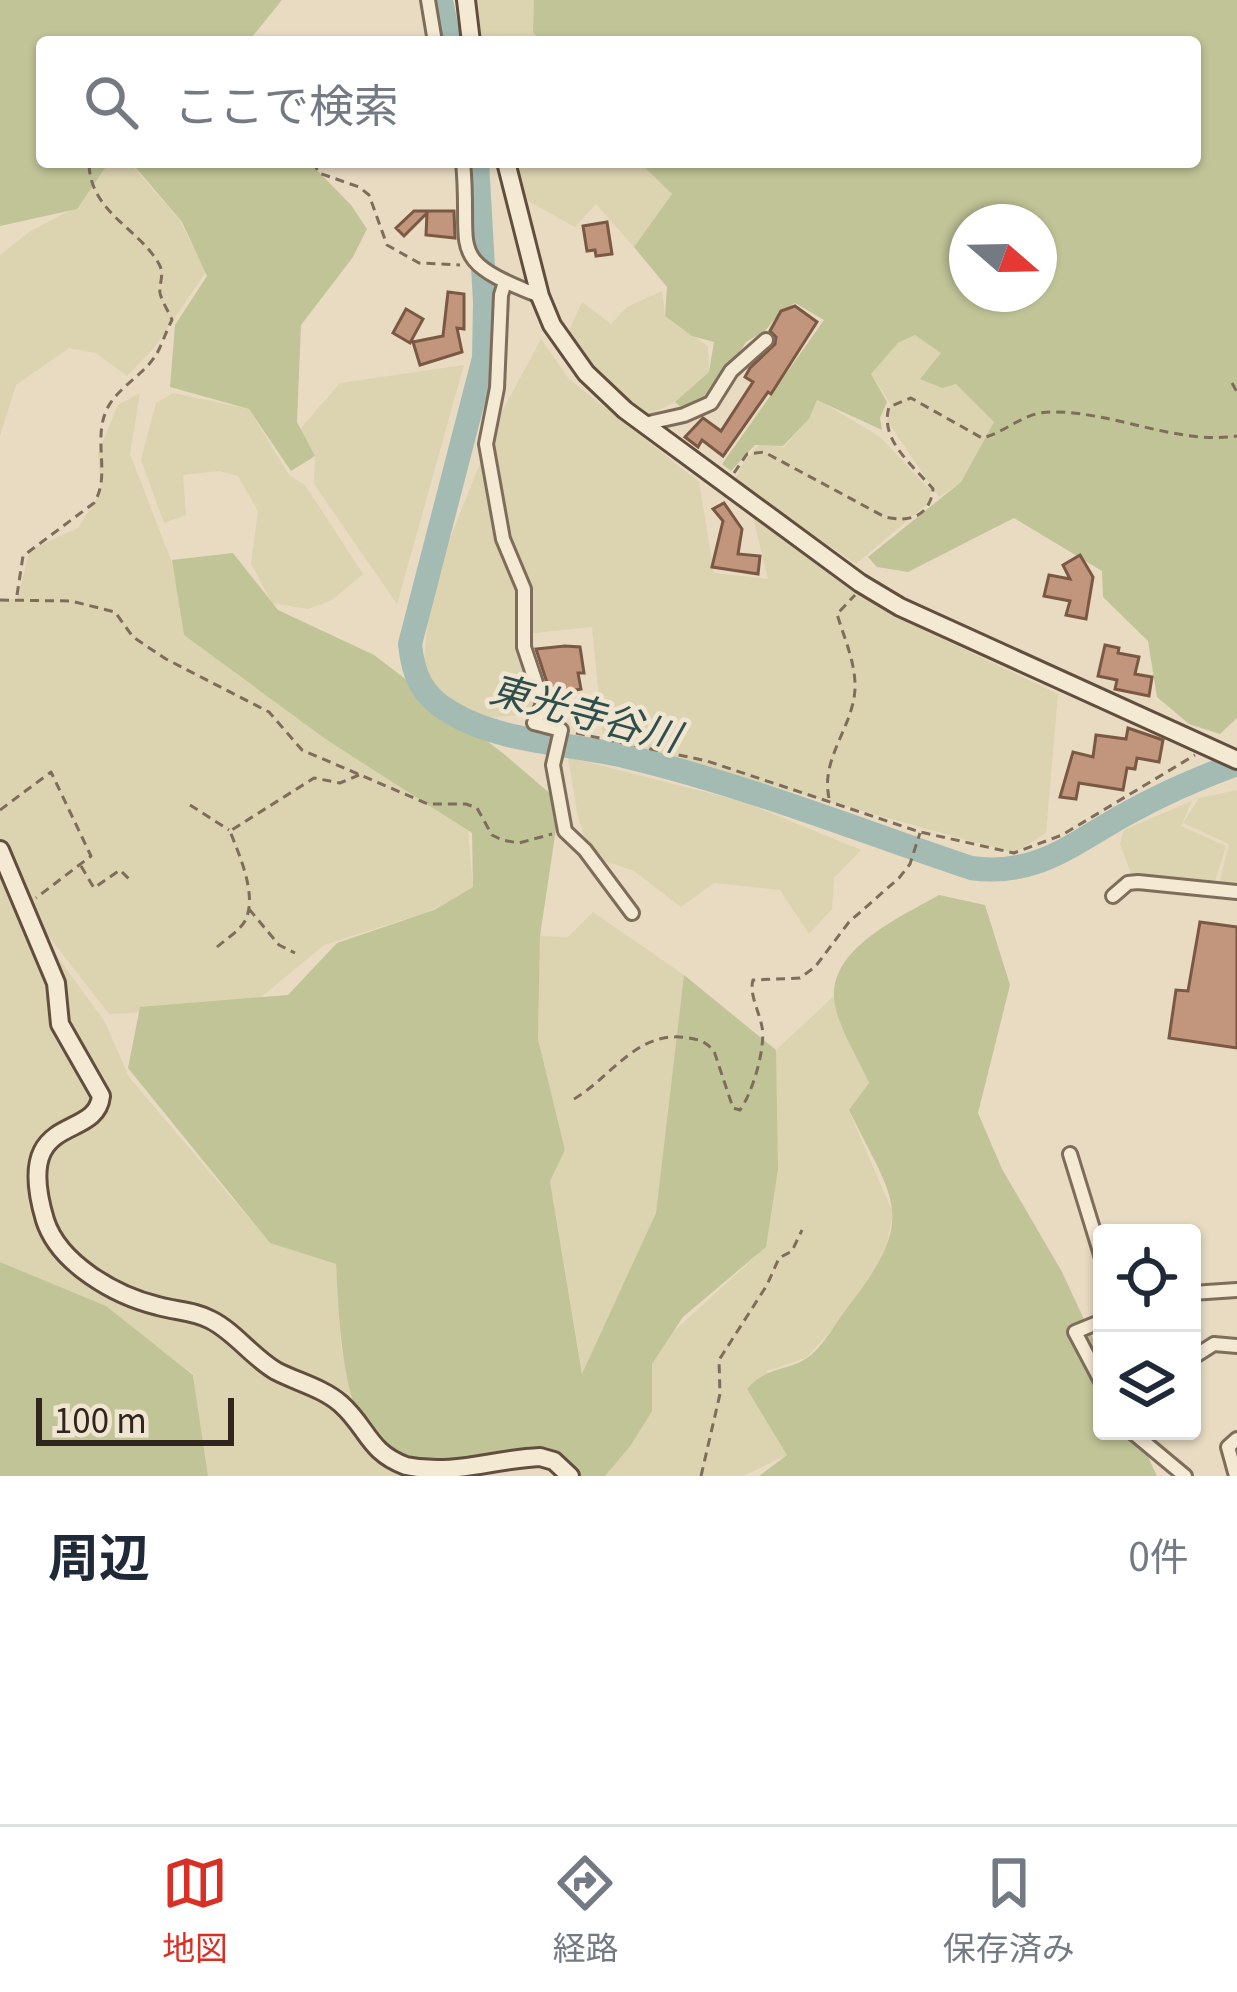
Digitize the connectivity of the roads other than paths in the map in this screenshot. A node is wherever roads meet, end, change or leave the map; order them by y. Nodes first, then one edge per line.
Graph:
1 (428, 0) edge
2 (466, 0) edge
3 (434, 36) edge
4 (470, 36) edge
5 (464, 168) edge
6 (508, 168) edge
7 (502, 281) junction
8 (540, 296) junction
9 (766, 340) dead end
10 (644, 424) junction
11 (1237, 760) edge
12 (0, 850) edge
13 (1237, 892) edge
14 (1112, 896) dead end
15 (632, 914) dead end
16 (1070, 1154) dead end
17 (1093, 1229) edge
18 (1237, 1291) edge
19 (1201, 1293) edge
20 (1093, 1325) edge
21 (1237, 1346) edge
22 (1201, 1352) edge
23 (1093, 1365) edge
24 (1237, 1439) edge
25 (1142, 1440) edge
26 (570, 1476) edge
27 (1185, 1476) edge
28 (1236, 1476) edge

1 - 3 street
2 - 4 street
5 - 7 street
6 - 8 street
7 - 8 street
7 - 15 street
8 - 10 street
9 - 10 street
10 - 11 street
12 - 26 street
13 - 14 street
16 - 17 street
18 - 19 street
20 - 23 street
21 - 22 street
24 - 28 street
25 - 27 street

